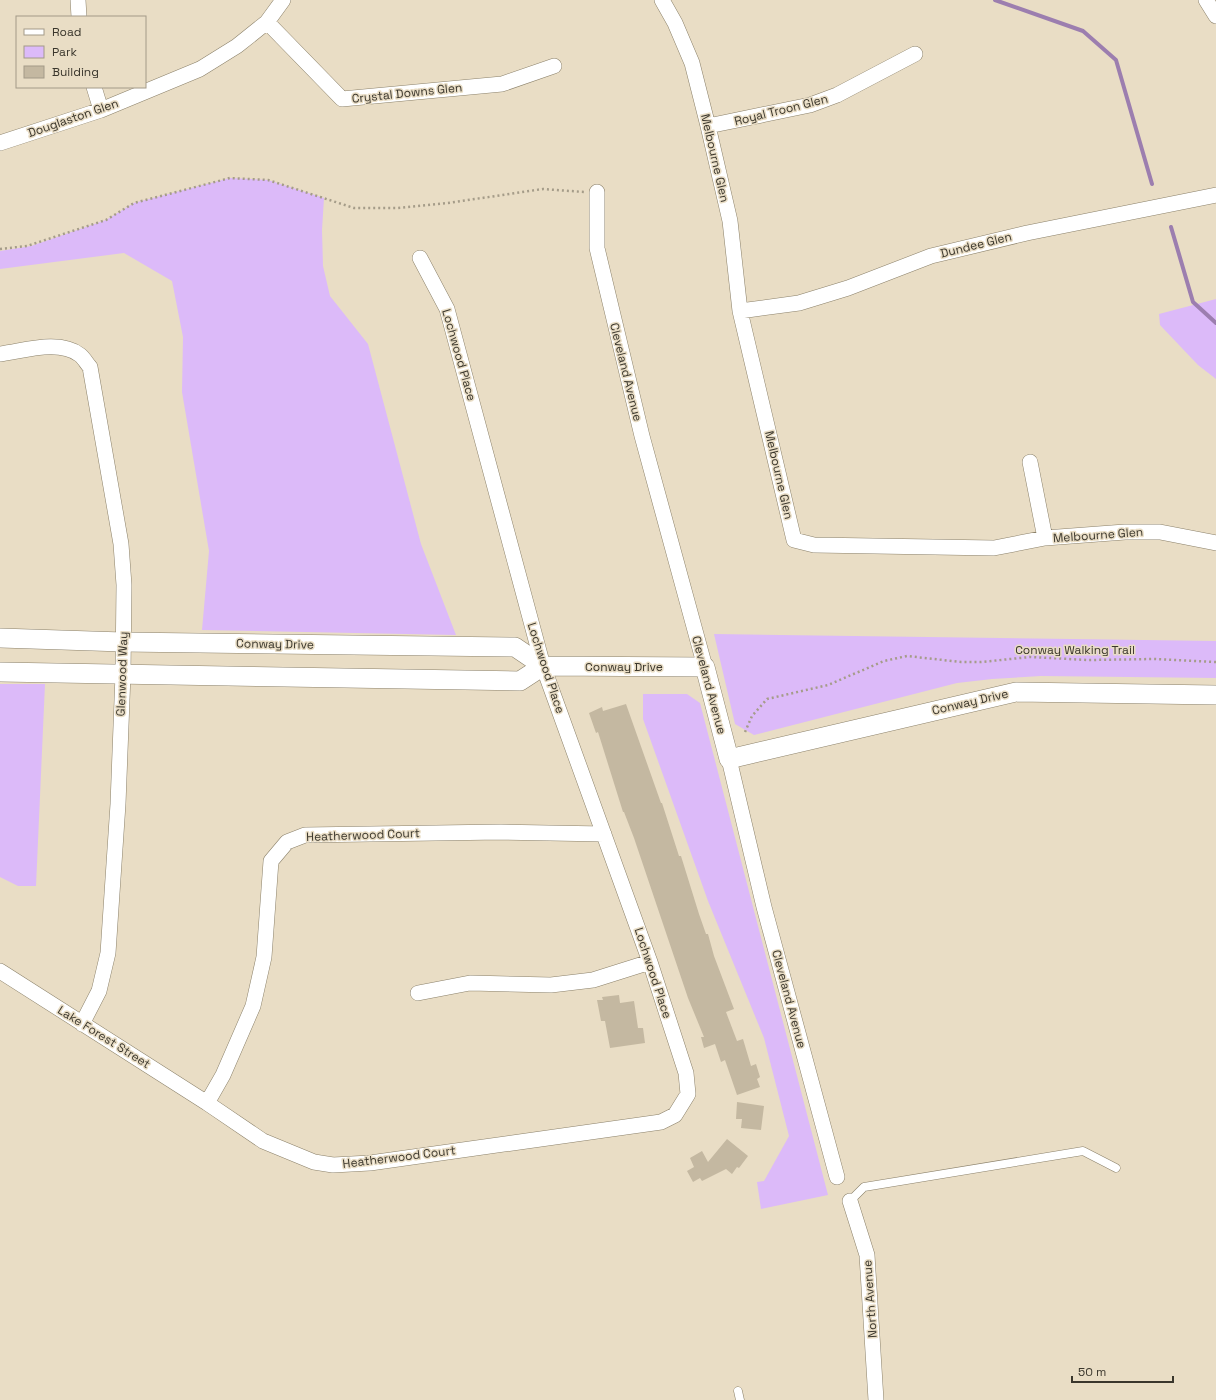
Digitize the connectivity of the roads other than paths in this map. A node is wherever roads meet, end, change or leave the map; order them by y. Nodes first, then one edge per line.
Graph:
1 (78, 0) edge
2 (284, 0) edge
3 (662, 0) edge
4 (1208, 0) edge
5 (79, 16) edge
6 (1216, 16) edge
7 (267, 22) junction
8 (915, 54) dead end
9 (554, 66) dead end
10 (94, 88) edge
11 (101, 110) junction
12 (708, 126) junction
13 (0, 143) edge
14 (597, 192) road end
15 (1216, 195) edge
16 (420, 258) dead end
17 (740, 311) junction
18 (0, 354) edge
19 (1030, 462) dead end
20 (1046, 538) junction
21 (1216, 543) edge
22 (0, 638) edge
23 (123, 642) junction
24 (543, 666) junction
25 (705, 667) junction
26 (0, 672) edge
27 (123, 674) junction
28 (1216, 695) edge
29 (729, 759) junction
30 (604, 834) junction
31 (650, 962) junction
32 (0, 971) edge
33 (418, 993) dead end
34 (82, 1024) junction
35 (686, 1073) joint
36 (207, 1103) junction
37 (1116, 1168) dead end
38 (836, 1176) dead end
39 (850, 1202) joint
40 (738, 1391) dead end
41 (740, 1400) edge
42 (876, 1400) edge

1 - 5 street
2 - 7 street, Douglaston Glen
3 - 12 street, Melbourne Glen
4 - 6 street
7 - 9 street, Crystal Downs Glen
7 - 11 street, Douglaston Glen
8 - 12 street, Royal Troon Glen
10 - 11 street
11 - 13 street, Douglaston Glen
12 - 17 street, Melbourne Glen
14 - 25 street, Cleveland Avenue
15 - 17 street, Dundee Glen
16 - 24 street, Lochwood Place
17 - 20 street, Melbourne Glen
18 - 23 street, Glenwood Way
19 - 20 street
20 - 21 street, Melbourne Glen
22 - 23 street, Conway Drive
23 - 24 street, Conway Drive
23 - 27 street, Glenwood Way
24 - 25 street, Conway Drive
24 - 27 street
24 - 30 street, Lochwood Place
25 - 29 street, Cleveland Avenue
26 - 27 street
27 - 34 street, Glenwood Way
28 - 29 street, Conway Drive
29 - 38 street, Cleveland Avenue
30 - 31 street, Lochwood Place
30 - 36 street, Heatherwood Court
31 - 33 street
31 - 35 street, Lochwood Place
32 - 34 street, Lake Forest Street
34 - 36 street, Lake Forest Street
35 - 36 street, Heatherwood Court
37 - 39 lane
39 - 42 street, North Avenue
40 - 41 lane

